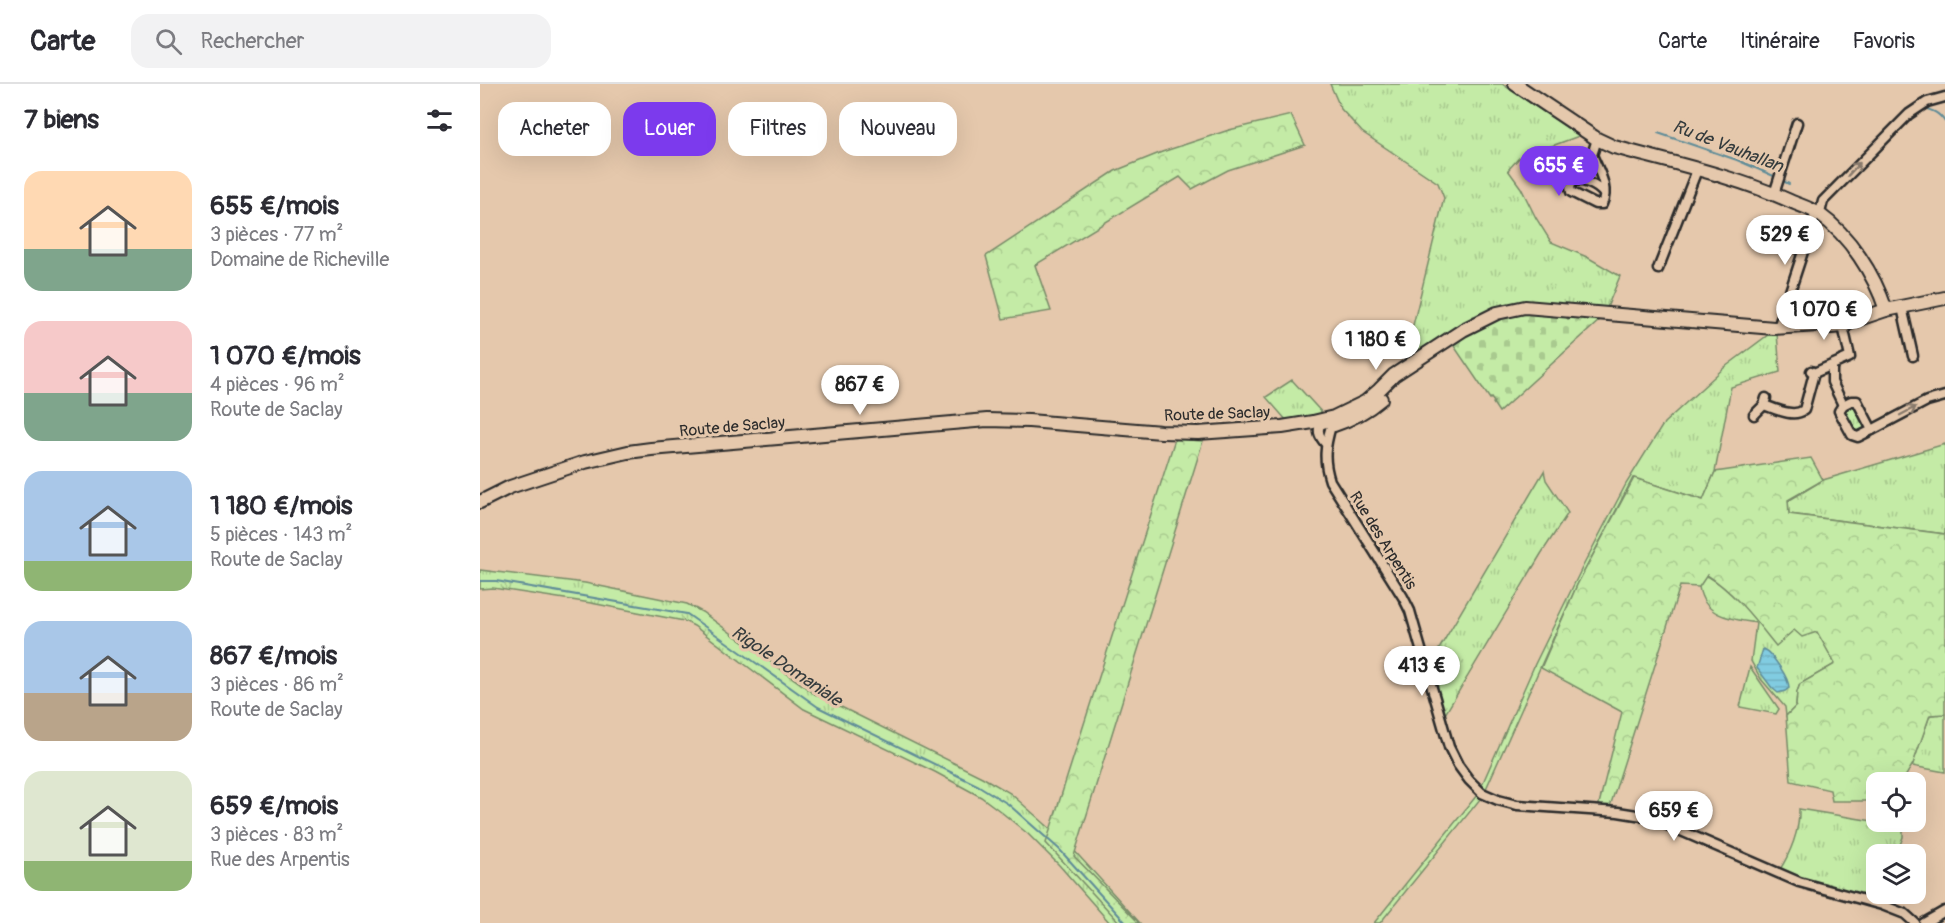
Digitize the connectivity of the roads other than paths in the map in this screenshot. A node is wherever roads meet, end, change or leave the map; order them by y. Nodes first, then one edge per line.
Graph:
1 (1515, 84) edge
2 (1945, 97) edge
3 (1797, 123) dead end
4 (1597, 139) junction
5 (1697, 170) junction
6 (1778, 183) junction
7 (1604, 194) dead end
8 (1816, 212) junction
9 (1658, 269) dead end
10 (1945, 298) edge
11 (1902, 307) junction
12 (1886, 310) junction
13 (1844, 326) junction
14 (1778, 328) junction
15 (1913, 356) dead end
16 (1832, 366) junction
17 (1406, 368) junction
18 (1945, 396) edge
19 (1843, 405) junction
20 (1348, 412) junction
21 (1754, 415) dead end
22 (1282, 427) junction
23 (1324, 428) junction
24 (1872, 430) junction
25 (480, 502) edge
26 (1945, 911) edge
27 (1915, 923) edge
28 (1924, 923) edge

1 - 4 main road
8 -> 2 street
3 - 6 street
4 - 5 main road
4 - 7 street
5 - 6 main road
5 - 9 street
6 - 8 main road
8 - 12 main road
8 - 14 street
10 - 11 main road, Route de Saclay
11 - 12 main road, Route de Saclay
11 - 15 street
12 - 13 main road, Route de Saclay
13 - 14 main road, Route de Saclay
13 - 16 street
14 - 17 main road, Route de Saclay
16 - 19 street
16 - 21 street
17 - 20 main road, Route de Saclay
17 - 23 main road, Route de Saclay
24 -> 18 street
19 - 24 street
19 - 24 street
20 - 22 main road, Route de Saclay
20 - 23 street, Route de Saclay
22 - 23 main road, Route de Saclay
22 - 25 main road, Route de Saclay
23 - 27 street, Rue des Arpentis
26 - 28 street

